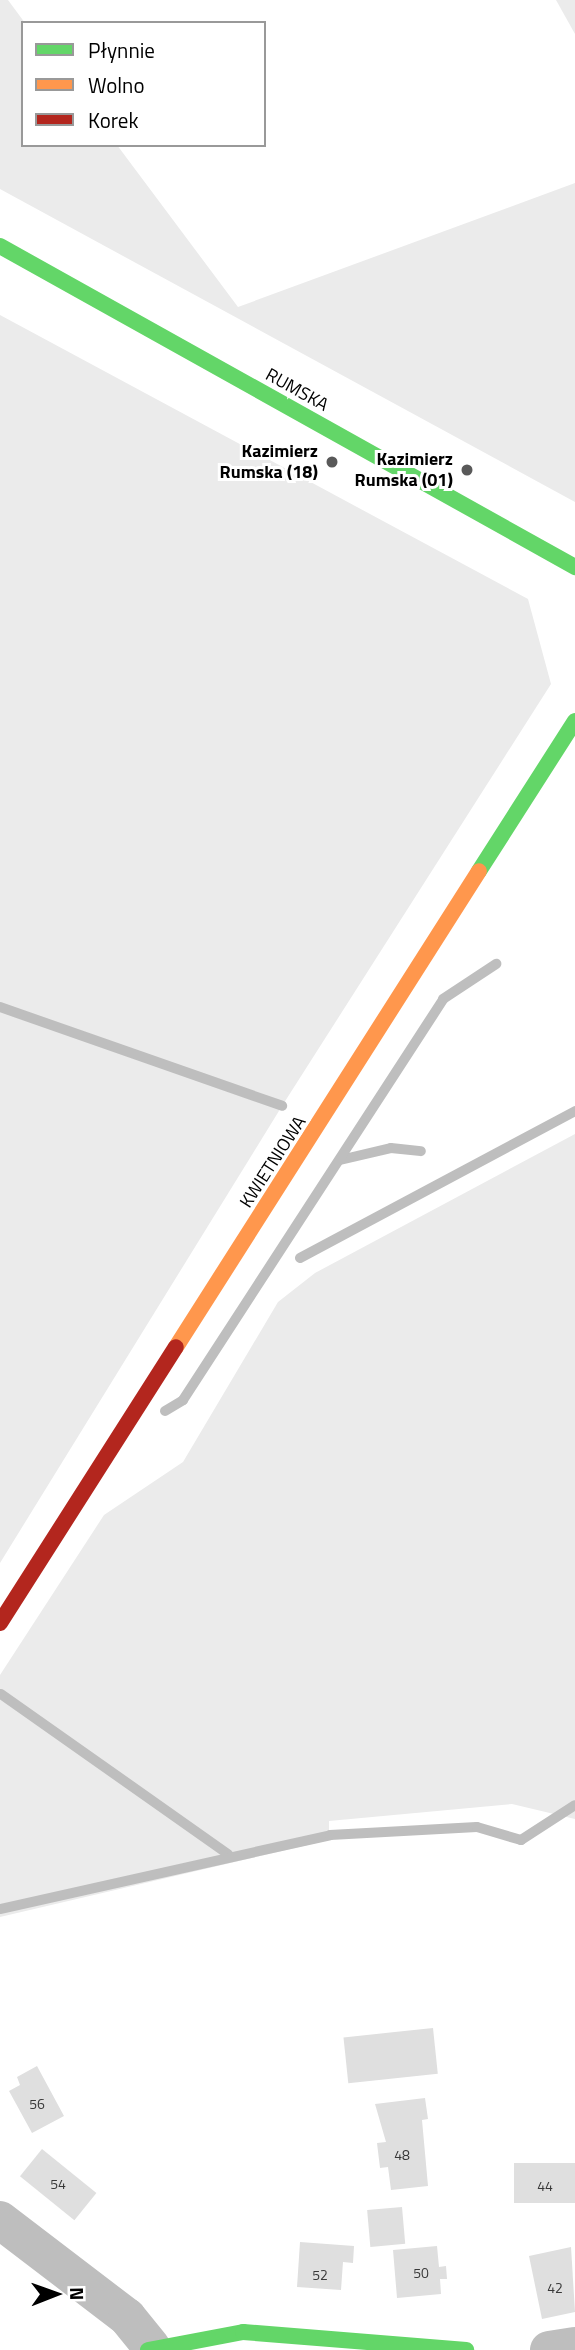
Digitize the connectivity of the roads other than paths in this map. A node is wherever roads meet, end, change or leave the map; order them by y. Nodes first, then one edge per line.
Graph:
1 (0, 246) edge
2 (575, 567) edge
3 (575, 721) edge
4 (0, 1623) edge
5 (0, 2220) edge
6 (575, 2346) edge
7 (149, 2348) edge
8 (466, 2350) edge
9 (549, 2350) edge

1 - 2 street, RUMSKA
3 - 4 street, KWIETNIOWA
5 - 7 street
6 - 9 street
7 - 8 street

